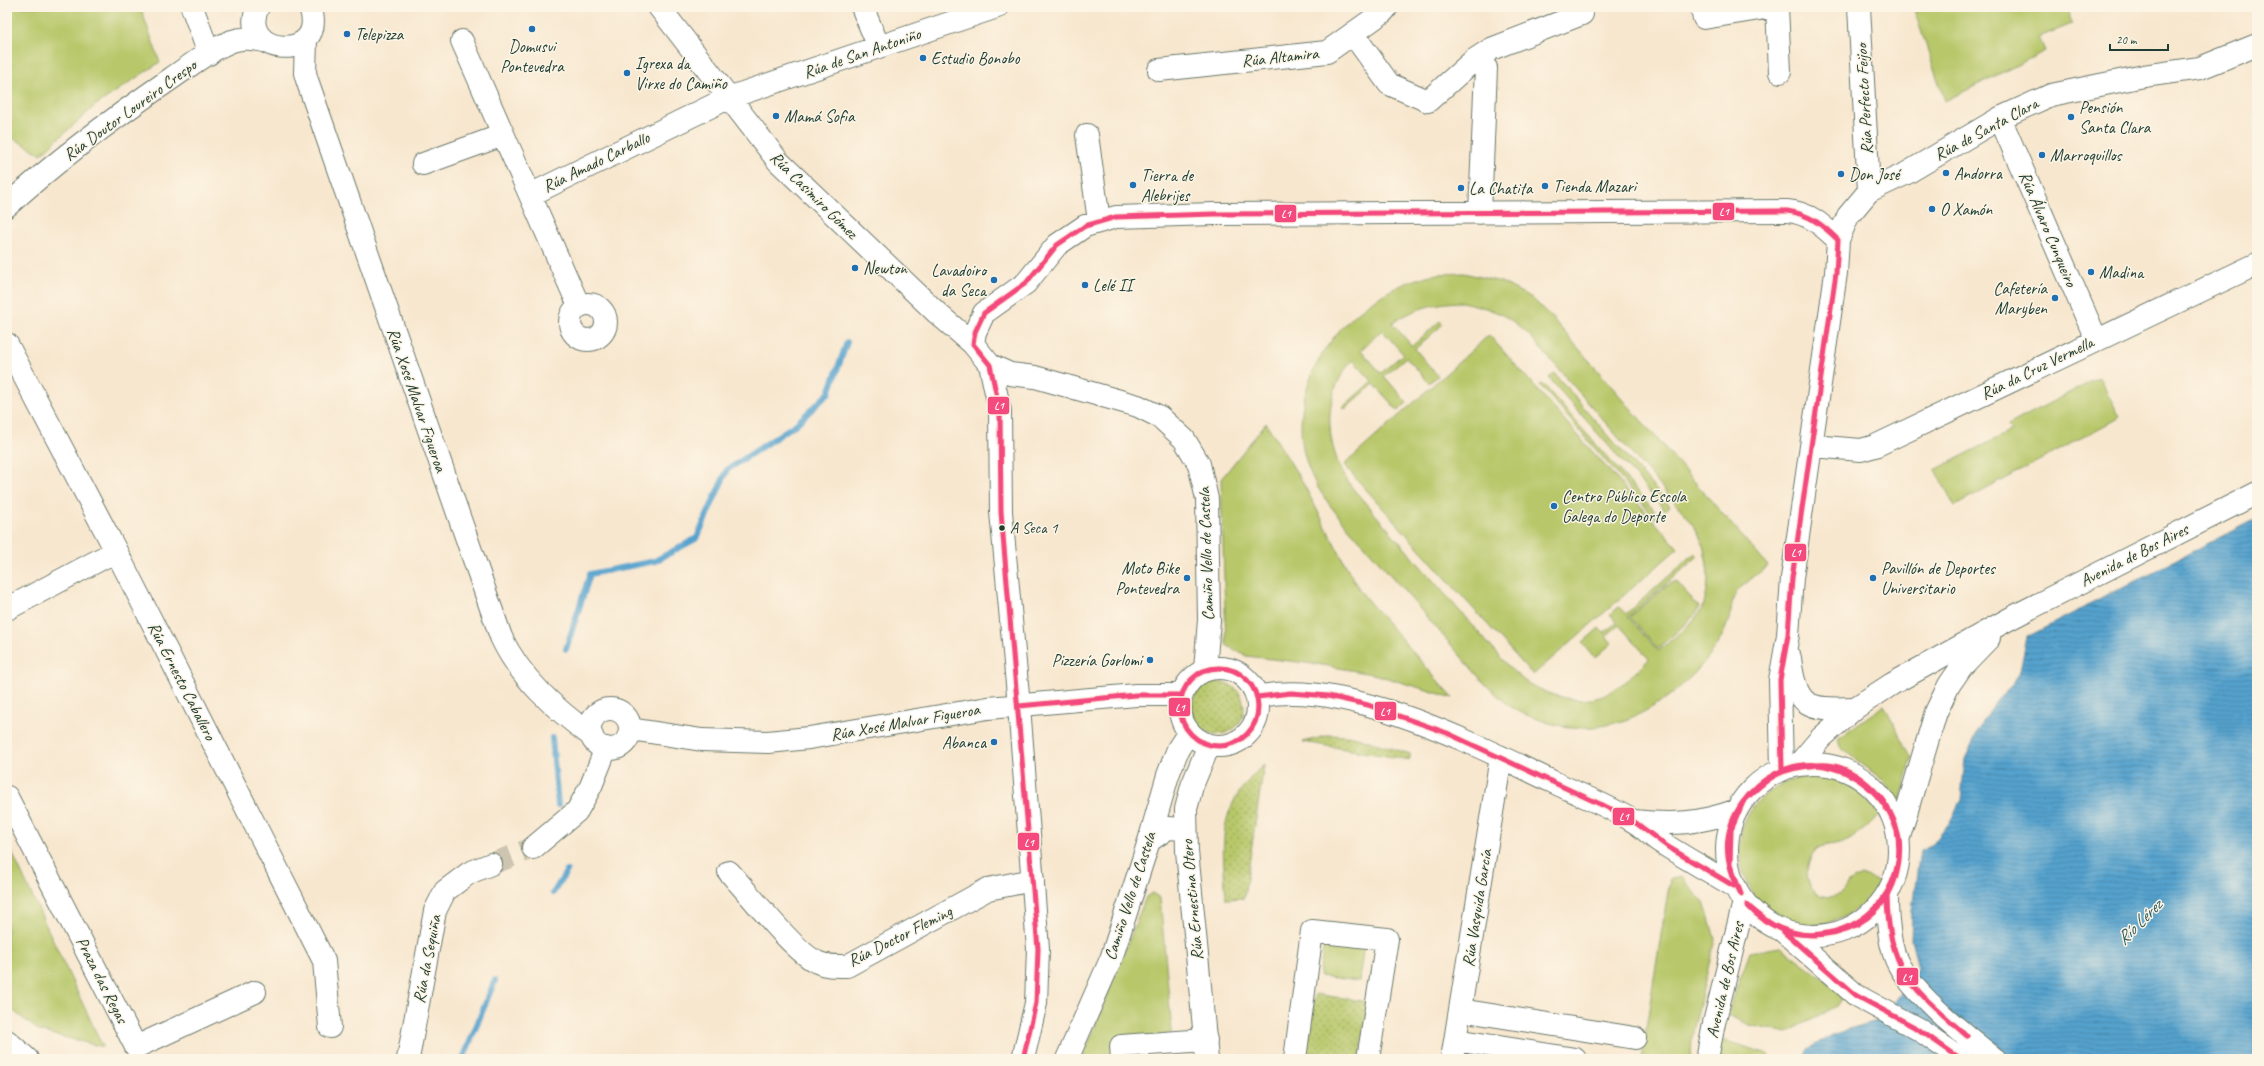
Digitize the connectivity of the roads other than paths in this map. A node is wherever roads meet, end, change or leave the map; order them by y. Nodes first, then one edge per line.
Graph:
1 (192, 7) edge
2 (258, 7) edge
3 (310, 7) edge
4 (659, 7) edge
5 (862, 7) edge
6 (997, 7) edge
7 (1386, 7) edge
8 (1581, 7) edge
9 (1701, 7) edge
10 (1772, 7) edge
11 (1777, 7) edge
12 (1859, 7) edge
13 (1353, 34) junction
14 (306, 39) junction
15 (462, 41) dead end
16 (272, 44) junction
17 (2257, 45) edge
18 (879, 47) junction
19 (209, 54) junction
20 (1486, 68) dead end
21 (1158, 70) dead end
22 (305, 72) junction
23 (1780, 72) dead end
24 (728, 98) junction
25 (2000, 118) junction
26 (503, 135) junction
27 (1087, 135) dead end
28 (423, 164) dead end
29 (1869, 191) junction
30 (530, 194) junction
31 (7, 206) edge
32 (1480, 213) junction
33 (1099, 221) junction
34 (1838, 240) junction
35 (2257, 264) edge
36 (579, 306) dead end
37 (2096, 339) junction
38 (7, 344) edge
39 (973, 344) junction
40 (990, 365) junction
41 (1812, 446) junction
42 (2257, 492) edge
43 (116, 551) junction
44 (7, 609) edge
45 (2011, 618) junction
46 (1788, 635) junction
47 (1205, 670) junction
48 (1181, 695) junction
49 (1257, 697) junction
50 (1019, 706) junction
51 (1855, 708) junction
52 (560, 709) junction
53 (598, 713) junction
54 (630, 729) junction
55 (1189, 732) junction
56 (599, 742) junction
57 (1209, 745) junction
58 (1501, 757) junction
59 (1790, 768) junction
60 (7, 796) edge
61 (1737, 810) junction
62 (1633, 821) junction
63 (1186, 829) junction
64 (1899, 837) junction
65 (1149, 841) junction
66 (532, 848) tunnel mouth
67 (491, 864) tunnel mouth
68 (729, 872) dead end
69 (1033, 880) junction
70 (1739, 894) junction
71 (1887, 896) junction
72 (1784, 932) junction
73 (255, 992) dead end
74 (1460, 1010) junction
75 (330, 1027) dead end
76 (1635, 1038) dead end
77 (7, 1041) edge
78 (1454, 1049) edge
79 (1206, 1050) edge
80 (28, 1059) edge
81 (408, 1059) edge
82 (1023, 1059) edge
83 (1067, 1059) edge
84 (1122, 1059) edge
85 (1295, 1059) edge
86 (1368, 1059) edge
87 (1575, 1059) edge
88 (1707, 1059) edge
89 (1961, 1059) edge
90 (1995, 1059) edge

1 - 19 street
2 - 16 street
3 - 14 street, Rúa Xosé Malvar Figueroa
4 - 24 street, Rúa Casimiro Gómez
5 - 18 street
6 - 18 street, Rúa de San Antoniño
7 - 13 street, Rúa Altamira
8 - 13 street
9 - 10 street
11 - 23 street
12 - 29 street, Rúa Perfecto Feijoo
13 - 21 street, Rúa Altamira
14 - 16 street, Rúa Doutor Loureiro Crespo
14 - 22 street, Rúa Xosé Malvar Figueroa
15 - 26 street
16 - 19 street, Rúa Doutor Loureiro Crespo
16 - 22 street, Rúa Xosé Malvar Figueroa
17 - 25 street, Rúa de Santa Clara
18 - 24 street, Rúa de San Antoniño
19 - 31 street, Rúa Doutor Loureiro Crespo
20 - 32 street
22 - 52 street, Rúa Xosé Malvar Figueroa
24 - 30 street, Rúa Amado Carballo
24 - 39 street, Rúa Casimiro Gómez
25 - 29 street, Rúa de Santa Clara
25 - 37 street, Rúa Álvaro Cunqueiro
26 - 28 street
26 - 30 street
27 - 33 street
29 - 34 street, Rúa de Santa Clara
30 - 36 street, Rúa Amado Carballo
32 - 33 street
32 - 34 street
33 - 39 street
34 - 41 street, Rúa de Santa Clara
35 - 37 street, Rúa da Cruz Vermella
37 - 41 street, Rúa da Cruz Vermella
38 - 43 street, Rúa Ernesto Caballero
39 - 40 street, Rúa Casimiro Gómez
40 - 47 street, Camiño Vello de Castela
40 - 50 street
41 - 46 street, Rúa de Santa Clara
42 - 45 street, Avenida de Bos Aires
43 - 44 street
43 - 75 street, Rúa Ernesto Caballero
45 - 51 street, Avenida de Bos Aires
45 - 64 street, Avenida de Bos Aires
46 - 51 street
46 - 59 street
47 - 48 street
47 - 49 street
48 - 50 street, Rúa Xosé Malvar Figueroa
48 - 55 street
49 - 57 street
49 - 58 street
50 - 54 street, Rúa Xosé Malvar Figueroa
50 - 69 street
51 - 59 street, Avenida de Bos Aires
52 - 53 street, Rúa Xosé Malvar Figueroa
52 - 56 street, Rúa Xosé Malvar Figueroa
53 - 54 street, Rúa Xosé Malvar Figueroa
53 - 56 street
54 - 56 street
55 - 57 street
55 - 65 street, Camiño Vello de Castela
56 - 66 street
57 - 63 street, Rúa Ernestina Otero
58 - 62 street
58 - 74 street, Rúa Vasquida García
59 - 61 street
59 - 64 street
60 - 73 street, Praza das Regas
61 - 62 street
61 - 70 street
62 - 70 street
63 - 65 street
63 - 79 street, Rúa Ernestina Otero
64 - 71 street
65 - 83 street, Camiño Vello de Castela
67 - 81 street, Rúa da Sequiña
68 - 69 street, Rúa Doctor Fleming
69 - 82 street
70 - 72 street
70 - 88 street, Avenida de Bos Aires
71 - 72 street
71 - 90 street
72 - 89 street
74 - 76 street
74 - 78 street, Rúa Vasquida García
77 - 80 street
78 - 87 street
79 - 84 street
85 - 86 street

